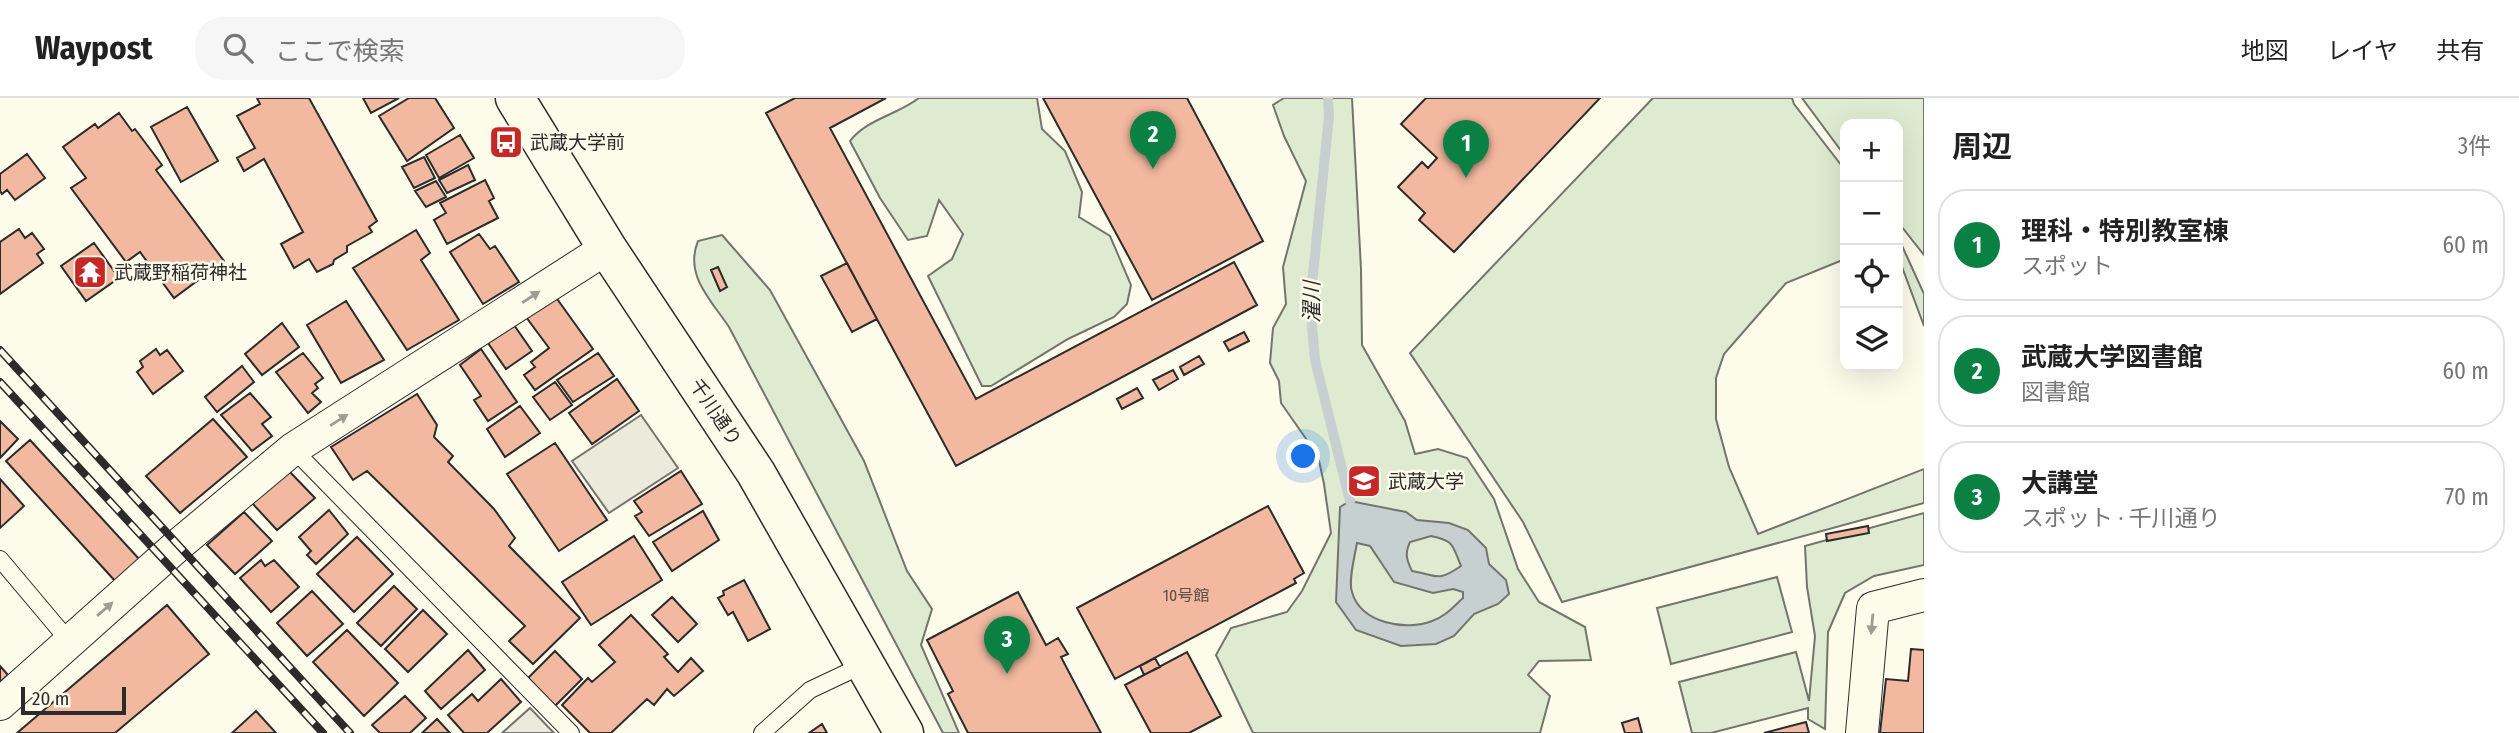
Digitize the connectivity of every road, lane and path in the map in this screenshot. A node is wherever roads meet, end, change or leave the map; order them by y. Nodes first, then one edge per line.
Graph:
1 (515, 98) edge
2 (607, 248) junction
3 (293, 449) junction
4 (0, 559) edge
5 (1924, 595) edge
6 (69, 640) junction
7 (865, 664) junction
8 (0, 704) edge
9 (571, 733) edge
10 (762, 733) edge
11 (904, 733) edge
12 (1862, 733) edge

1 - 2 main road, 千川通り
3 -> 2 street
2 - 7 main road, 千川通り
6 -> 3 street
3 - 9 lane
4 - 6 lane
5 -> 12 street
6 - 8 street
7 - 10 lane
7 - 11 main road, 千川通り

